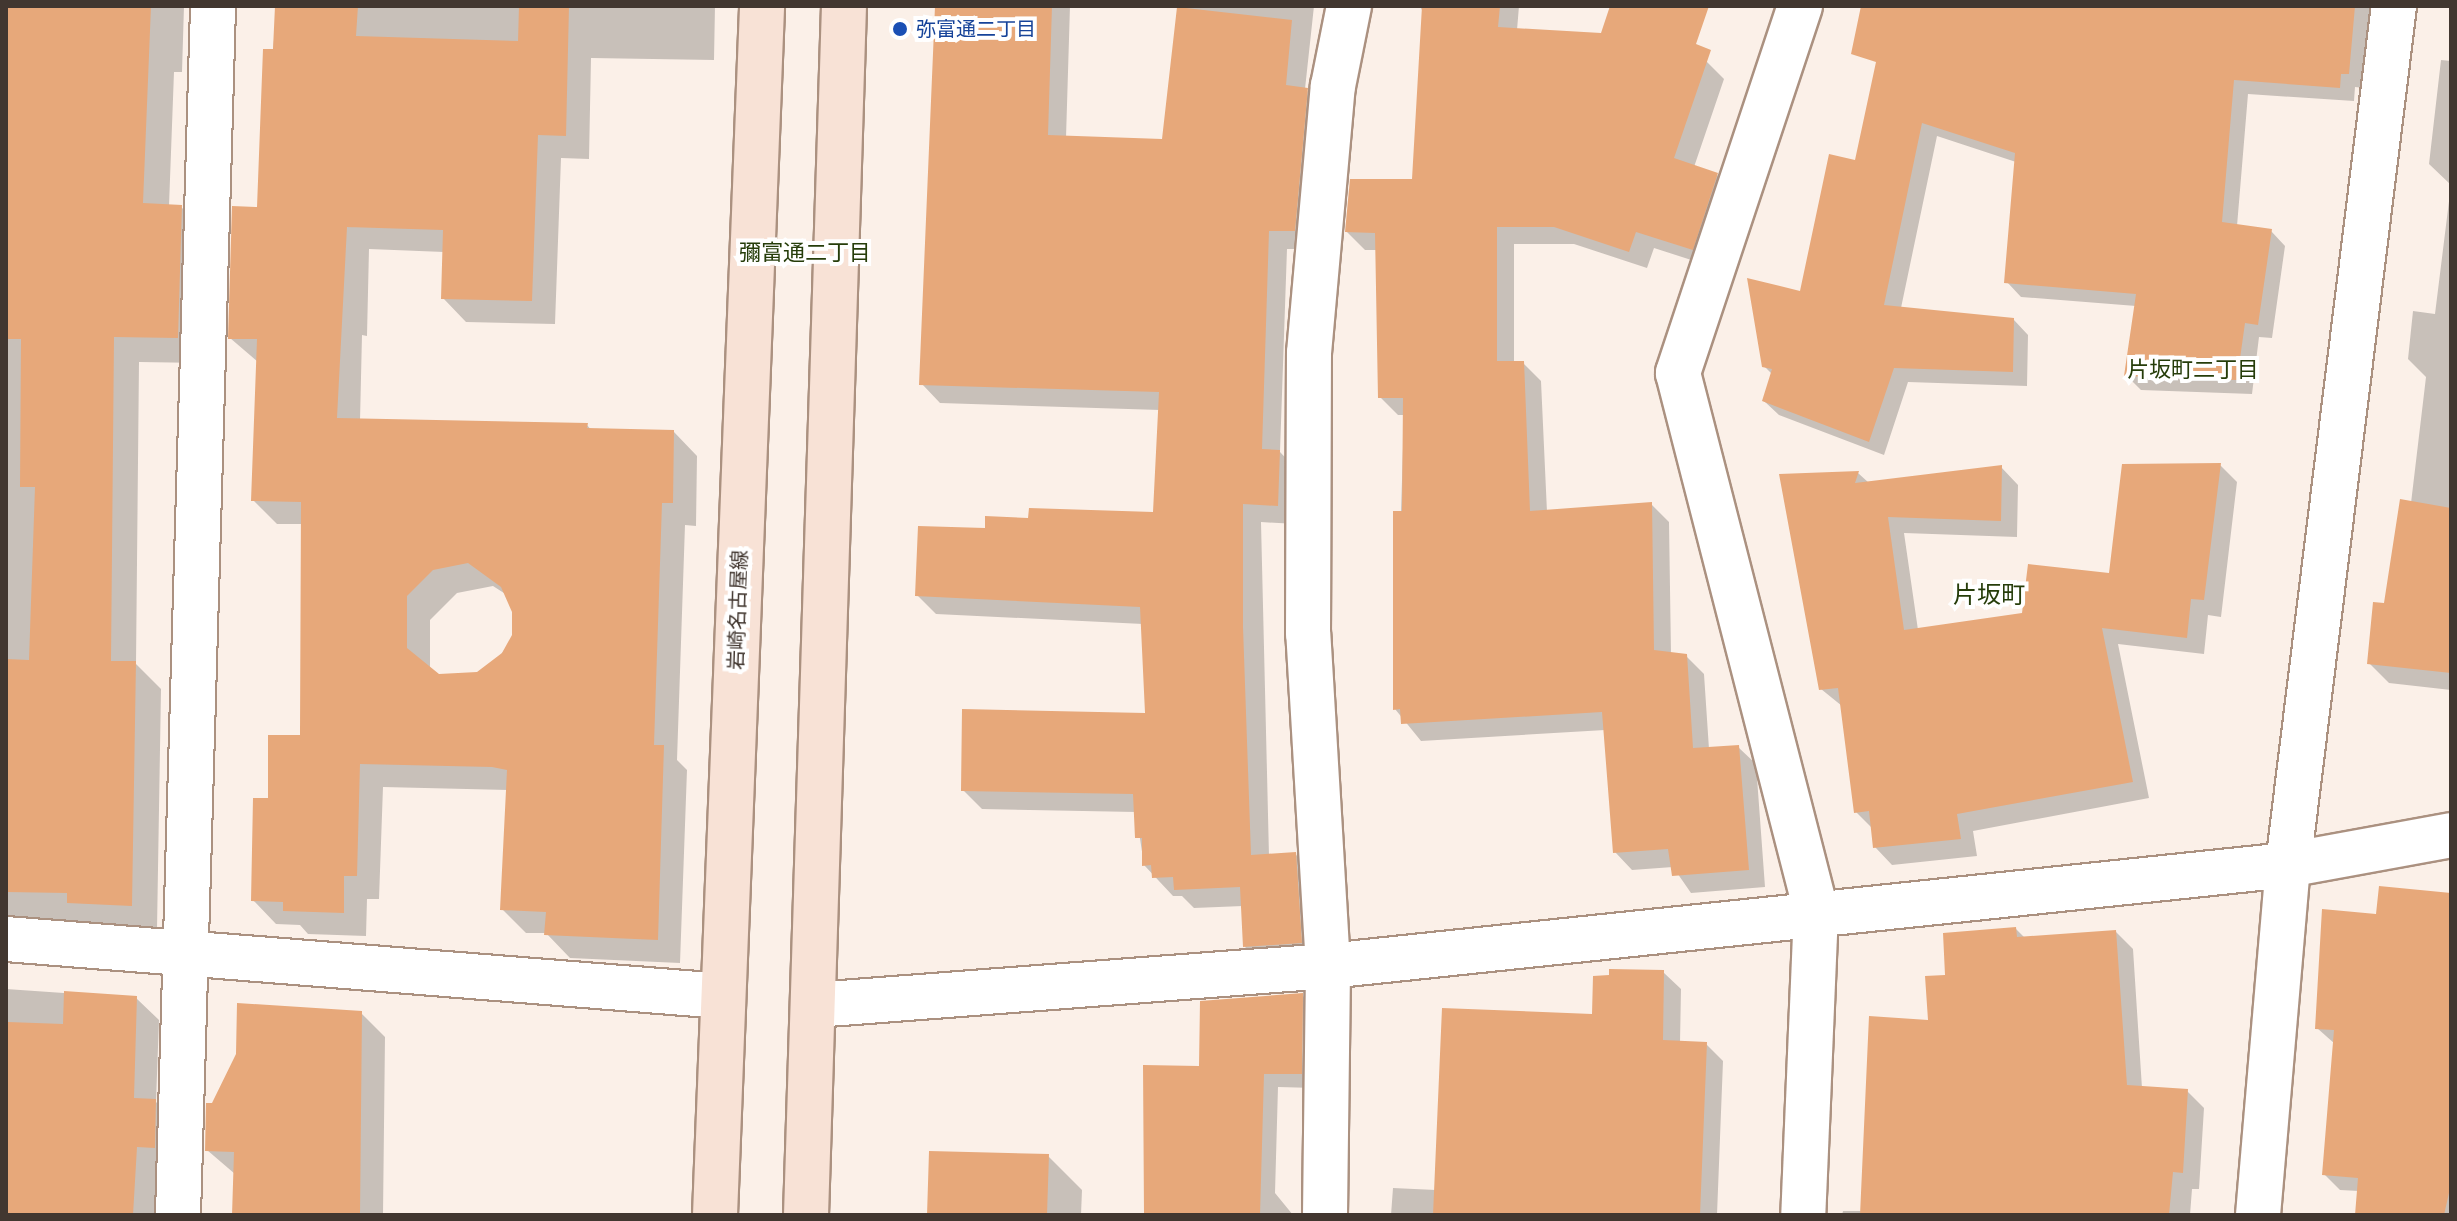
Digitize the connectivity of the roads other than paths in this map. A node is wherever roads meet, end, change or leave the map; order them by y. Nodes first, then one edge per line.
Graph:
1 (213, 6) edge
2 (762, 6) edge
3 (844, 6) edge
4 (1349, 6) edge
5 (1800, 6) edge
6 (2394, 6) edge
7 (2451, 835) edge
8 (2288, 865) junction
9 (1816, 911) junction
10 (6, 939) edge
11 (186, 951) junction
12 (1328, 966) junction
13 (723, 996) junction
14 (815, 1005) junction
15 (178, 1215) edge
16 (715, 1215) edge
17 (806, 1215) edge
18 (1325, 1215) edge
19 (1803, 1215) edge
20 (2258, 1215) edge

1 - 11 street
2 - 13 main road, 岩崎名古屋線
3 - 14 main road
4 - 12 street
5 - 9 street
6 - 8 street
7 - 8 street
8 - 9 street
8 - 20 street
9 - 12 street
9 - 19 street
10 - 11 street
11 - 13 street
11 - 15 street
12 - 14 street
12 - 18 street
13 - 16 main road, 岩崎名古屋線
14 - 17 main road

